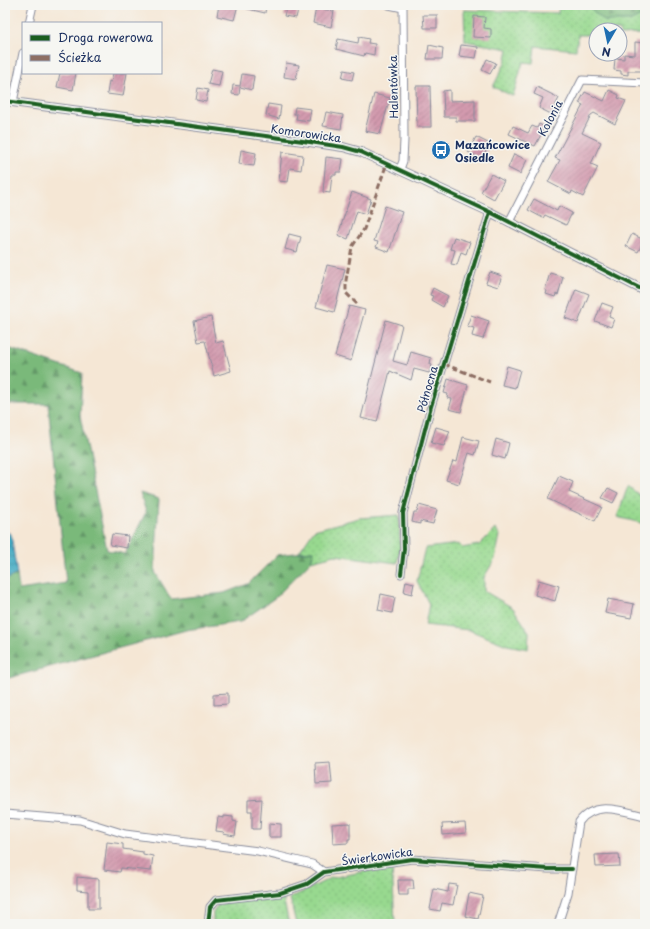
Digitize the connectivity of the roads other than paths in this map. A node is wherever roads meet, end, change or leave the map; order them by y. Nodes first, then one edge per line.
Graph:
1 (33, 5) edge
2 (389, 5) edge
3 (403, 6) edge
4 (29, 22) edge
5 (22, 56) edge
6 (645, 83) edge
7 (9, 101) edge
8 (400, 169) junction
9 (490, 212) junction
10 (509, 222) junction
11 (645, 291) edge
12 (401, 574) dead end
13 (5, 814) edge
14 (645, 816) edge
15 (572, 869) junction
16 (324, 872) junction
17 (208, 924) edge
18 (558, 924) edge

1 - 4 street
2 - 3 street
3 - 8 street, Halentówka
5 - 7 street
6 - 10 street, Kolonia
7 - 8 street, Komorowicka
8 - 9 street, Komorowicka
9 - 10 street, Komorowicka
9 - 12 street, Północna
10 - 11 street, Komorowicka
13 - 16 street
14 - 15 street
15 - 16 street, Świerkowicka
15 - 18 street
16 - 17 street, Świerkowicka

